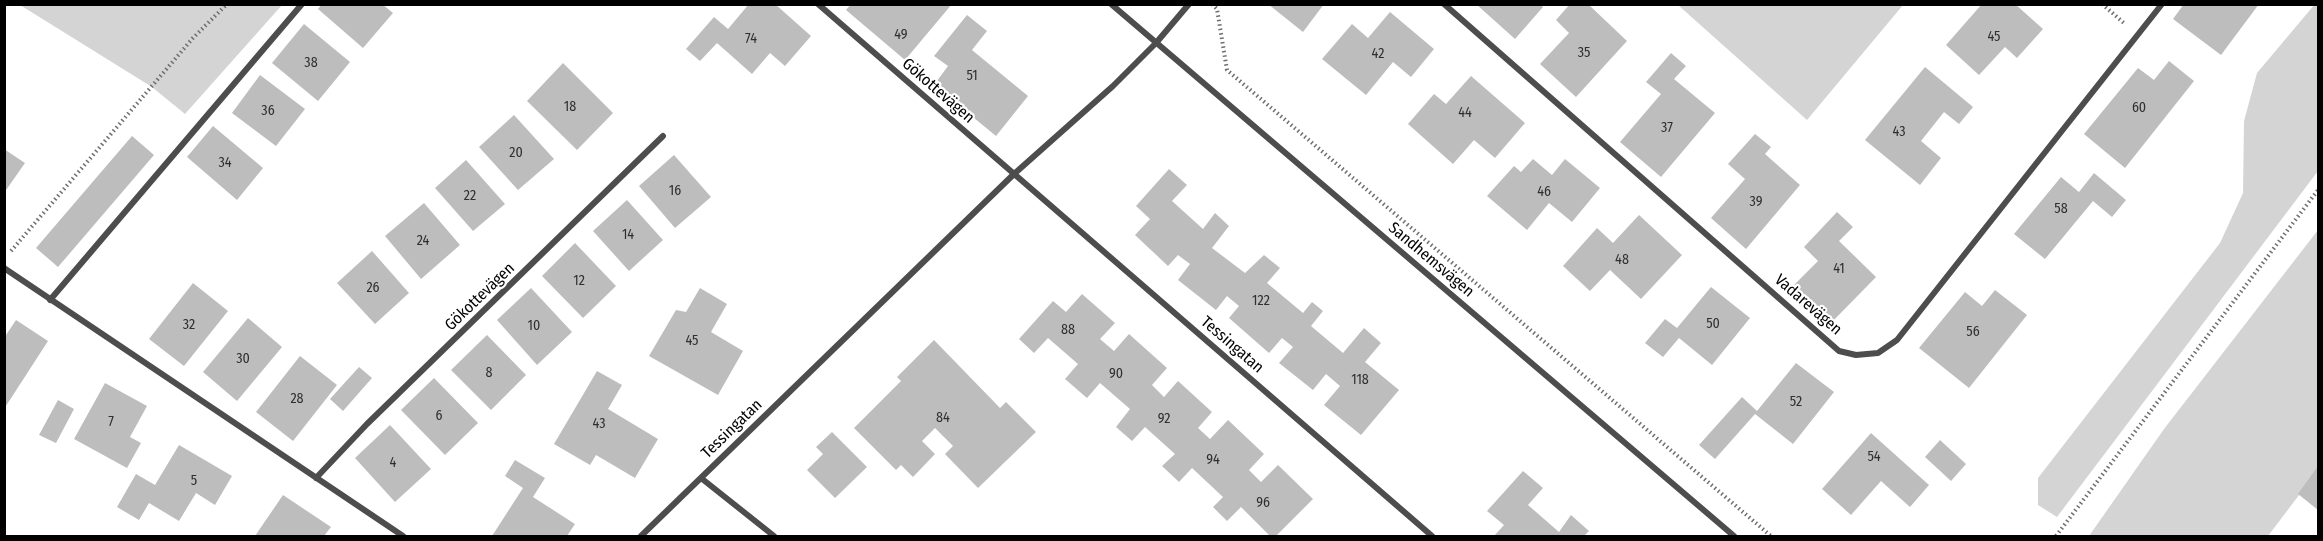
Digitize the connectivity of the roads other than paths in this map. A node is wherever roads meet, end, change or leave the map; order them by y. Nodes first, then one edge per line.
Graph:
1 (302, 4) edge
2 (818, 4) edge
3 (1111, 4) edge
4 (1190, 4) edge
5 (1444, 4) edge
6 (2162, 4) edge
7 (1156, 43) junction
8 (663, 136) dead end
9 (1014, 174) junction
10 (4, 268) edge
11 (50, 300) junction
12 (316, 478) junction
13 (701, 478) junction
14 (403, 537) edge
15 (641, 537) edge
16 (774, 537) edge
17 (1432, 537) edge
18 (1734, 537) edge

1 - 11 street
2 - 9 street, Gökottevägen
3 - 7 street, Sandhemsvägen
4 - 7 street, Tessingatan
5 - 6 street, Vadarevägen
7 - 9 street, Tessingatan
7 - 18 street, Sandhemsvägen
8 - 12 street, Gökottevägen
9 - 13 street, Tessingatan
9 - 17 street, Tessingatan
10 - 11 street
11 - 12 street
12 - 14 street
13 - 15 street, Tessingatan
13 - 16 street, Tessingatan

